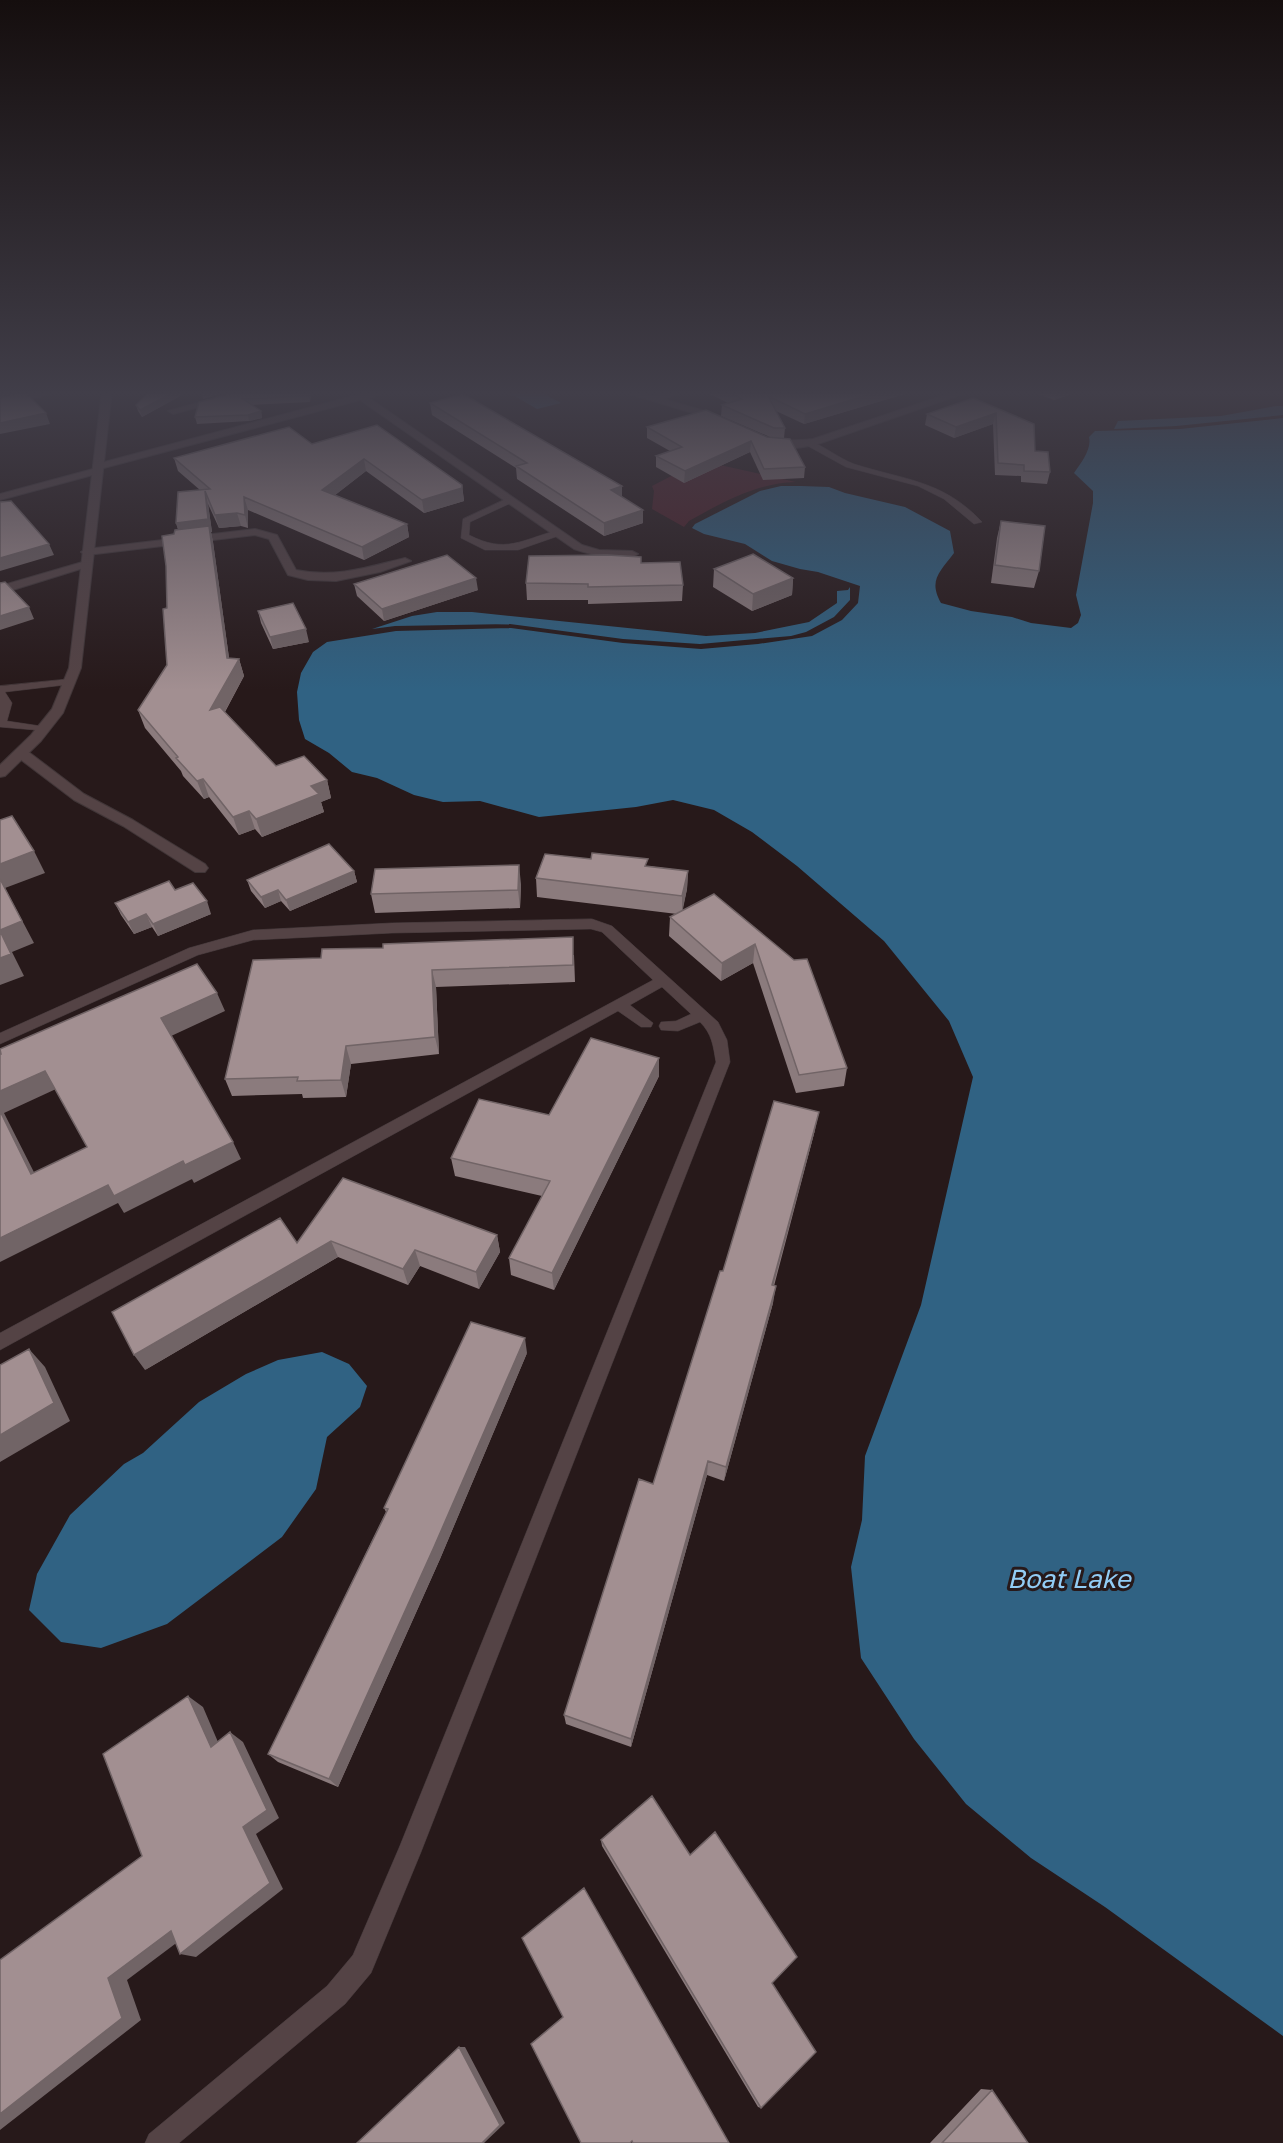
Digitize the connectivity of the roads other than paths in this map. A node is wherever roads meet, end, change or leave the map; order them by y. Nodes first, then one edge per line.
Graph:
1 (24, 490) edge
2 (94, 490) edge
3 (496, 490) edge
4 (933, 490) edge
5 (0, 497) edge
6 (510, 500) junction
7 (977, 522) dead end
8 (558, 533) junction
9 (632, 554) edge
10 (86, 558) junction
11 (405, 561) dead end
12 (0, 590) edge
13 (69, 682) junction
14 (0, 688) edge
15 (0, 693) edge
16 (1, 724) edge
17 (44, 729) junction
18 (21, 753) junction
19 (0, 773) edge
20 (200, 868) dead end
21 (664, 980) junction
22 (619, 1005) junction
23 (702, 1015) junction
24 (646, 1023) dead end
25 (666, 1026) dead end
26 (0, 1039) edge
27 (0, 1342) edge
28 (158, 2143) edge

1 - 5 street
2 - 10 street
3 - 6 street
4 - 7 lane
6 - 8 street
6 - 8 lane
8 - 9 street
10 - 11 street
10 - 12 street
10 - 13 street
13 - 14 lane
13 - 17 street
15 - 16 lane
16 - 17 lane
17 - 18 street
18 - 19 street
18 - 20 street
21 - 22 lane
21 - 23 lane
21 - 26 lane
22 - 24 lane
22 - 27 lane
23 - 25 lane
23 - 28 lane

